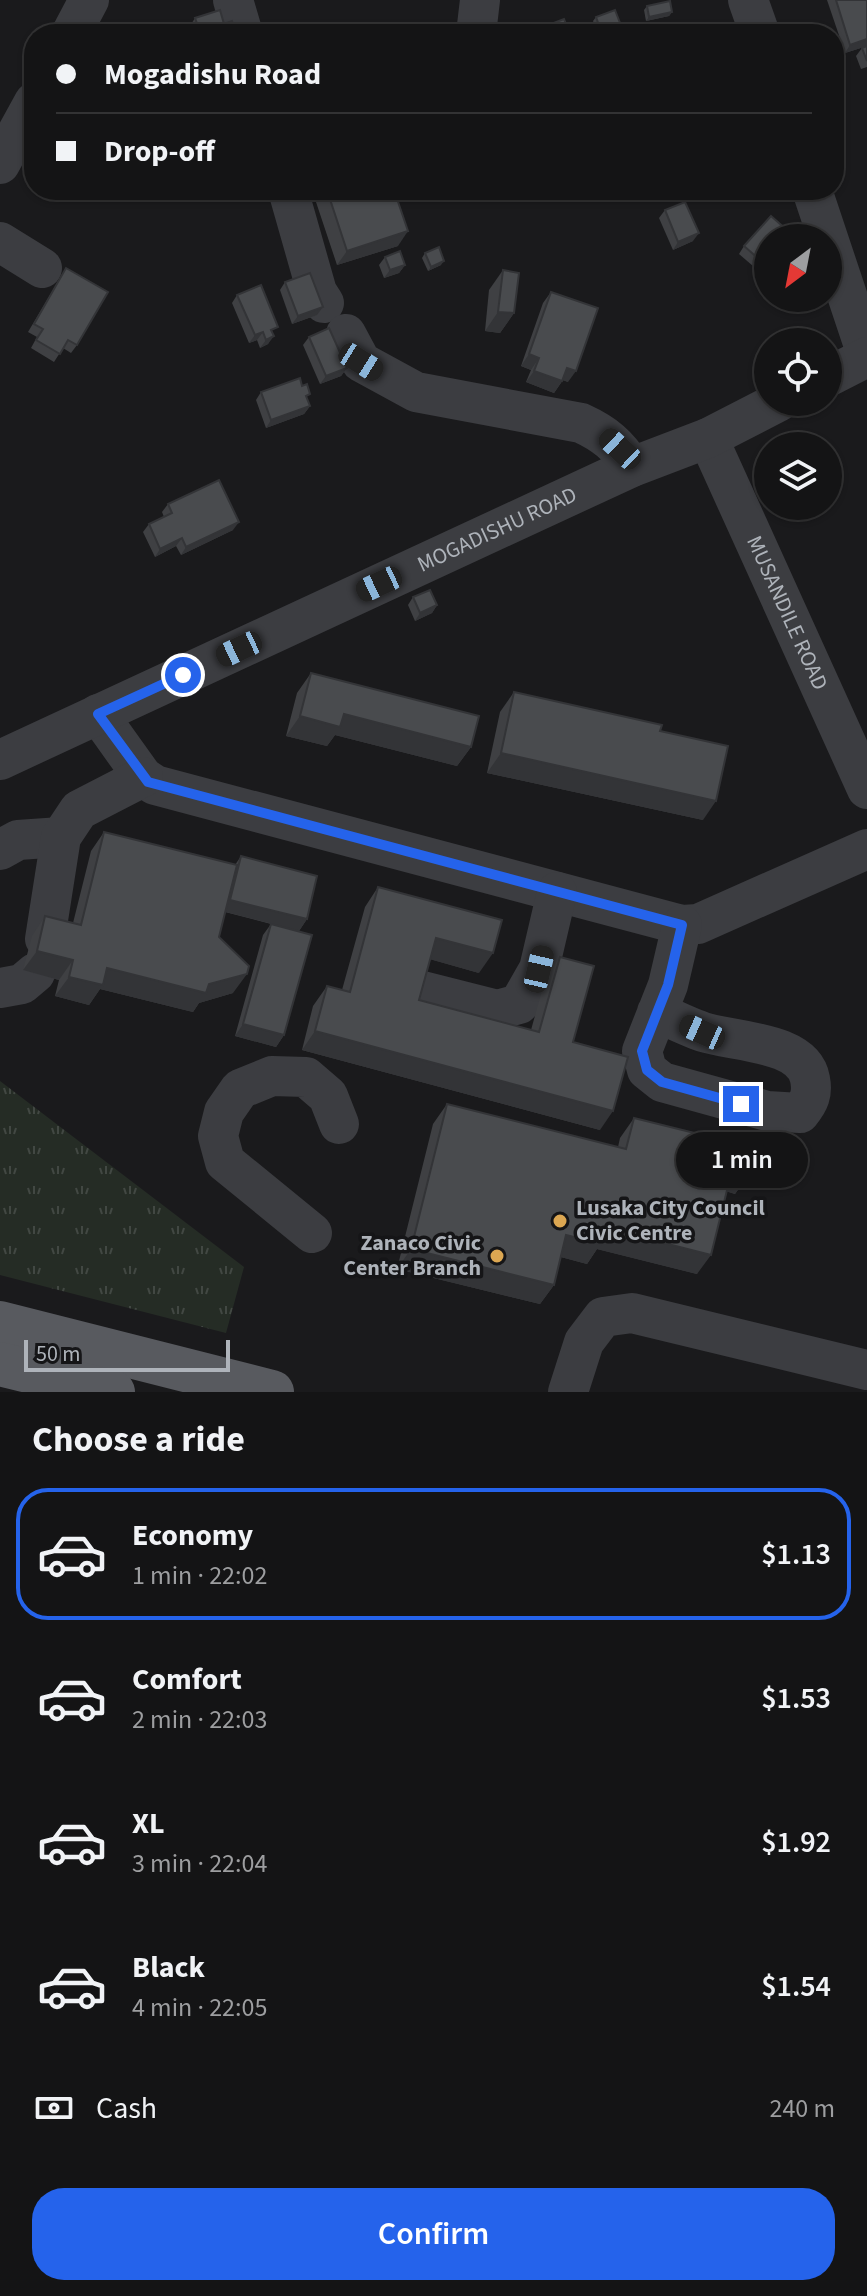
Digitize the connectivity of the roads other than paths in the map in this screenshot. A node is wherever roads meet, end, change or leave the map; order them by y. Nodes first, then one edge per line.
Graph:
1 (89, 0) edge
2 (233, 0) edge
3 (480, 0) edge
4 (748, 0) edge
5 (76, 24) edge
6 (240, 24) edge
7 (477, 24) edge
8 (756, 24) edge
9 (24, 120) edge
10 (0, 164) edge
11 (291, 200) edge
12 (815, 200) edge
13 (0, 242) edge
14 (42, 268) dead end
15 (867, 356) edge
16 (842, 369) edge
17 (754, 414) edge
18 (708, 438) junction
19 (632, 467) junction
20 (98, 714) junction
21 (0, 760) edge
22 (143, 777) junction
23 (867, 789) edge
24 (61, 837) junction
25 (867, 849) edge
26 (0, 850) edge
27 (557, 892) junction
28 (682, 925) junction
29 (26, 967) edge
30 (422, 991) edge
31 (657, 1012) dead end
32 (339, 1124) dead end
33 (312, 1233) dead end
34 (0, 1323) edge
35 (0, 1364) edge
36 (867, 1370) edge
37 (113, 1392) edge
38 (272, 1392) edge
39 (568, 1392) edge

1 - 5 street
2 - 6 street
3 - 7 street
4 - 8 street
9 - 10 street
11 - 19 street
12 - 15 street
13 - 14 street
15 - 16 street
17 - 18 street, MOGADISHU ROAD
18 - 19 street, MOGADISHU ROAD
18 - 23 street, MUSANDILE ROAD
19 - 20 street, MOGADISHU ROAD
20 - 21 street, MOGADISHU ROAD
20 - 22 street
22 - 24 street
22 - 27 street
24 - 26 street
24 - 29 street
25 - 28 street
27 - 28 street
27 - 30 street
28 - 31 street
32 - 33 street
34 - 38 main road
35 - 37 main road
36 - 39 street

